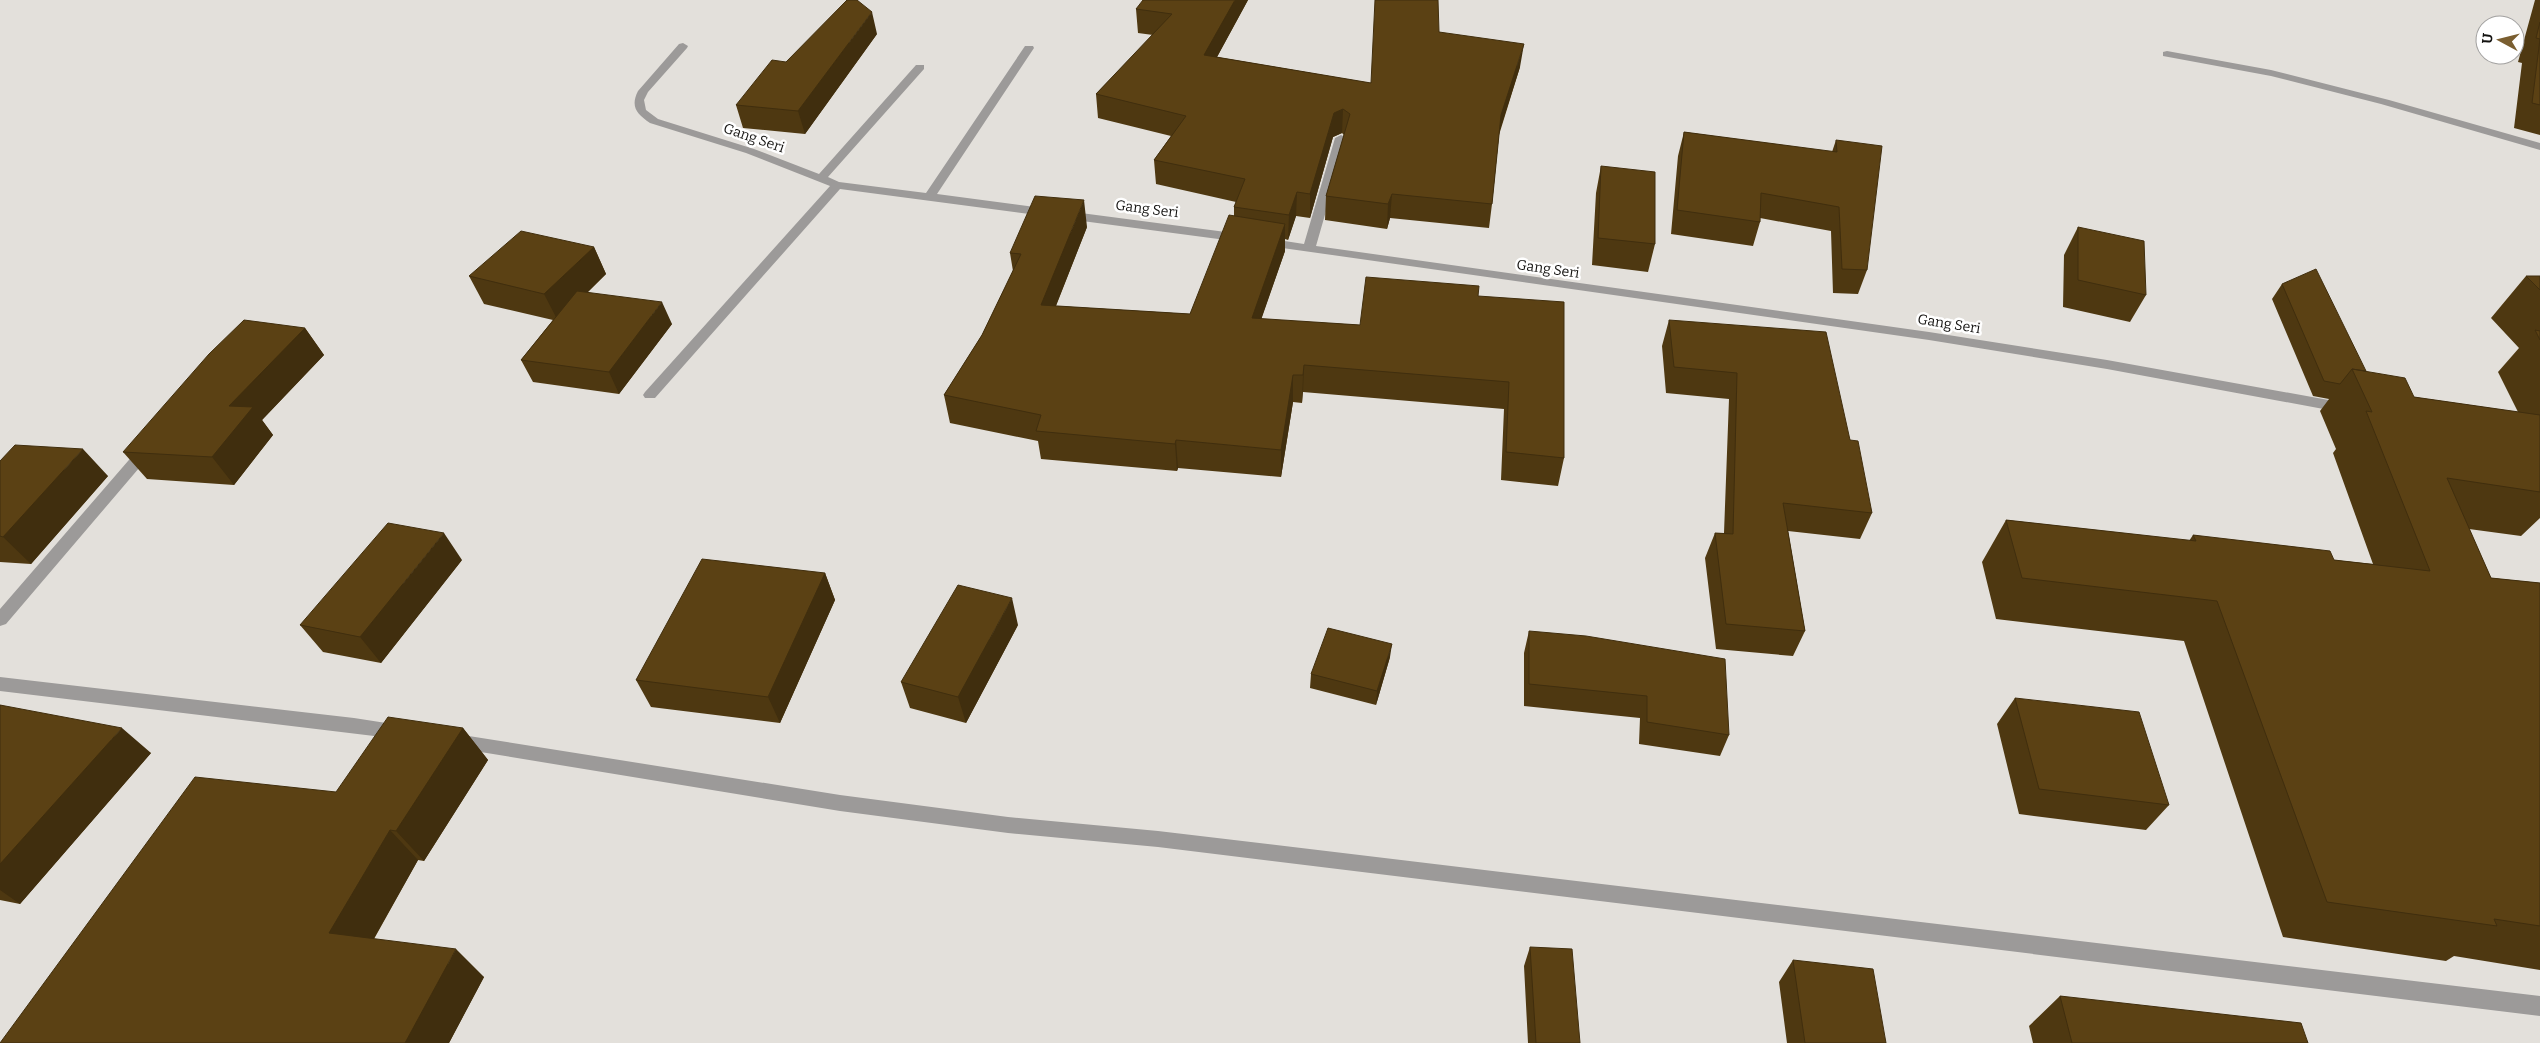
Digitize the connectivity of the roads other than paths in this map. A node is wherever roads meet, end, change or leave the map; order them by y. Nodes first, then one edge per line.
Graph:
1 (683, 46) dead end
2 (1029, 48) dead end
3 (2167, 54) dead end
4 (920, 67) dead end
5 (1342, 138) edge
6 (2540, 147) edge
7 (821, 178) junction
8 (837, 185) junction
9 (929, 197) junction
10 (1309, 249) junction
11 (650, 396) dead end
12 (2360, 411) edge
13 (158, 438) edge
14 (0, 620) edge
15 (0, 684) edge
16 (412, 734) edge
17 (441, 739) edge
18 (2540, 1006) edge

1 - 7 street, Gang Seri
2 - 9 street
3 - 6 street
4 - 7 street
5 - 10 street
7 - 8 street, Gang Seri
8 - 9 street, Gang Seri
8 - 11 street
9 - 10 street, Gang Seri
10 - 12 street, Gang Seri
13 - 14 street
15 - 16 street
17 - 18 street

